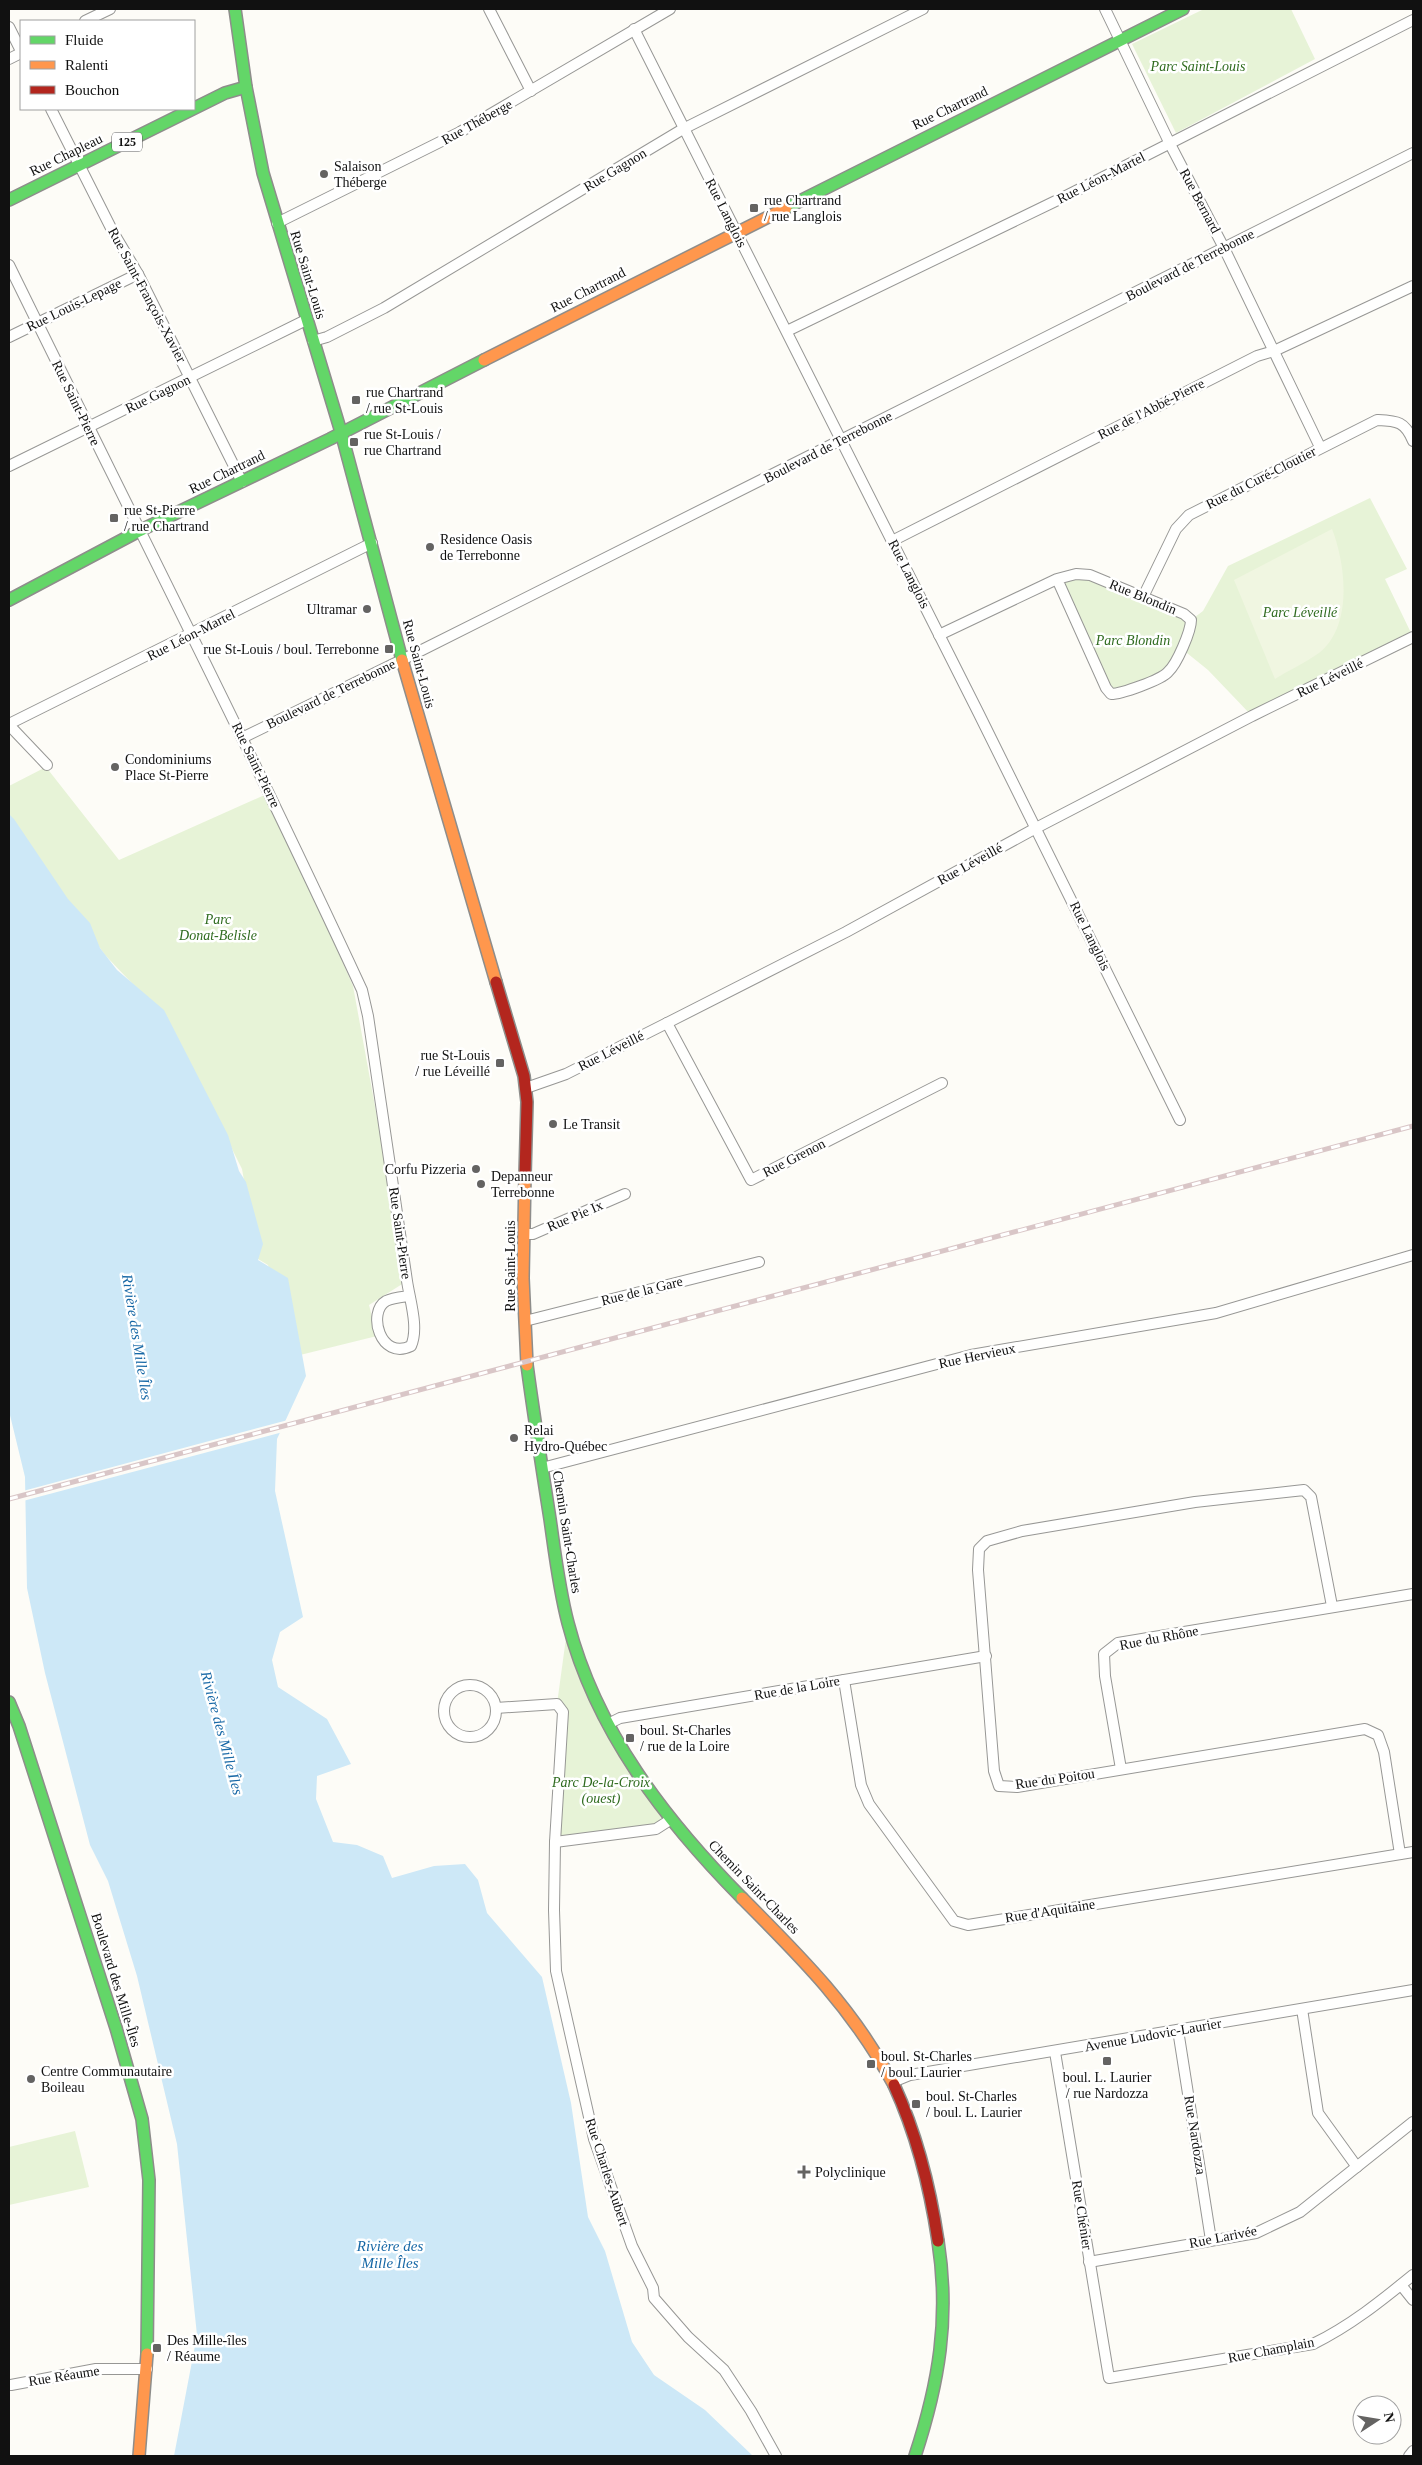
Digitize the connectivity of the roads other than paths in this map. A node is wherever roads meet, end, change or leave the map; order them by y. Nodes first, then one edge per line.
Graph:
1 (110, 9) edge
2 (235, 9) edge
3 (489, 9) edge
4 (923, 9) edge
5 (1105, 9) edge
6 (1182, 9) edge
7 (665, 10) edge
8 (87, 20) edge
9 (1413, 20) edge
10 (9, 27) edge
11 (634, 29) junction
12 (1119, 41) junction
13 (20, 50) edge
14 (20, 53) edge
15 (9, 59) edge
16 (246, 87) junction
17 (530, 91) junction
18 (195, 108) edge
19 (52, 110) edge
20 (191, 110) edge
21 (683, 129) junction
22 (1170, 144) junction
23 (1413, 153) edge
24 (80, 166) junction
25 (9, 200) edge
26 (277, 223) junction
27 (735, 232) junction
28 (1224, 248) junction
29 (9, 265) edge
30 (138, 274) junction
31 (1413, 286) edge
32 (306, 320) junction
33 (37, 322) junction
34 (787, 331) junction
35 (9, 337) edge
36 (313, 342) junction
37 (1274, 351) junction
38 (191, 378) junction
39 (87, 428) junction
40 (341, 432) junction
41 (842, 440) junction
42 (1413, 441) edge
43 (1320, 447) junction
44 (9, 466) edge
45 (242, 482) junction
46 (139, 531) junction
47 (892, 541) junction
48 (372, 543) junction
49 (1057, 579) junction
50 (1143, 597) junction
51 (9, 600) edge
52 (191, 635) junction
53 (939, 635) junction
54 (1413, 637) edge
55 (402, 659) junction
56 (9, 725) edge
57 (242, 738) junction
58 (47, 765) dead end
59 (1036, 828) junction
60 (667, 1023) junction
61 (942, 1083) dead end
62 (526, 1088) junction
63 (1180, 1120) dead end
64 (625, 1194) dead end
65 (524, 1234) junction
66 (1413, 1256) edge
67 (759, 1262) dead end
68 (409, 1296) junction
69 (524, 1321) junction
70 (525, 1333) joint
71 (542, 1468) junction
72 (1413, 1594) edge
73 (1332, 1606) junction
74 (986, 1656) junction
75 (844, 1680) junction
76 (9, 1702) edge
77 (496, 1708) junction
78 (608, 1724) junction
79 (14, 1727) edge
80 (1121, 1769) junction
81 (670, 1820) junction
82 (555, 1842) junction
83 (1413, 1852) edge
84 (1400, 1854) junction
85 (1413, 1990) edge
86 (1302, 2009) junction
87 (1178, 2030) junction
88 (1055, 2052) junction
89 (893, 2082) junction
90 (1413, 2122) edge
91 (1357, 2166) junction
92 (1211, 2240) junction
93 (1090, 2262) junction
94 (1413, 2275) edge
95 (1401, 2284) junction
96 (1413, 2300) edge
97 (148, 2369) junction
98 (1109, 2378) joint
99 (12, 2384) dead end
100 (1413, 2451) edge
101 (139, 2456) edge
102 (776, 2456) edge
103 (915, 2456) edge
104 (1409, 2456) edge

1 - 8 street
2 - 16 main road, Rue Saint-Louis
3 - 17 street
4 - 21 street, Rue Gagnon
5 - 12 street, Rue Bernard
6 - 12 main road, Rue Chartrand
7 - 11 street, Rue Théberge
9 - 22 street, Rue Léon-Martel
10 - 13 street
11 - 17 street, Rue Théberge
11 - 21 street, Rue Langlois
12 - 22 street, Rue Bernard
12 - 27 main road, Rue Chartrand
14 - 15 street
16 - 18 main road, Rue Chapleau / 125
16 - 26 main road, Rue Saint-Louis
17 - 26 street, Rue Théberge
19 - 24 street, Rue Saint-François-Xavier
20 - 24 main road, Rue Chapleau / 125
21 - 27 street, Rue Langlois
21 - 36 street, Rue Gagnon
22 - 28 street, Rue Bernard
22 - 34 street, Rue Léon-Martel
23 - 28 street, Boulevard de Terrebonne
24 - 25 main road, Rue Chapleau / 125
24 - 30 street, Rue Saint-François-Xavier
26 - 32 main road, Rue Saint-Louis
27 - 34 street, Rue Langlois
27 - 40 main road, Rue Chartrand
28 - 37 street, Rue Bernard
28 - 41 street, Boulevard de Terrebonne
29 - 33 street, Rue Saint-Pierre
30 - 33 street, Rue Louis-Lepage
30 - 38 street, Rue Saint-François-Xavier
31 - 37 street, Rue de l'Abbé-Pierre
32 - 36 main road, Rue Saint-Louis
32 - 38 street, Rue Gagnon
33 - 35 street, Rue Louis-Lepage
33 - 39 street, Rue Saint-Pierre
34 - 41 street, Rue Langlois
36 - 40 main road, Rue Saint-Louis
37 - 43 street, Rue Bernard
37 - 47 street, Rue de l'Abbé-Pierre
38 - 39 street, Rue Gagnon
38 - 45 street, Rue Saint-François-Xavier
39 - 44 street, Rue Gagnon
39 - 46 street, Rue Saint-Pierre
40 - 45 main road, Rue Chartrand
40 - 48 main road, Rue Saint-Louis
41 - 47 street, Rue Langlois
41 - 55 street, Boulevard de Terrebonne
42 - 43 street, Rue du Curé-Cloutier
43 - 50 street, Rue du Curé-Cloutier
45 - 46 main road, Rue Chartrand
46 - 51 main road, Rue Chartrand
46 - 52 street, Rue Saint-Pierre
47 - 53 street, Rue Langlois
48 - 52 street, Rue Léon-Martel
48 - 55 main road, Rue Saint-Louis
49 - 50 street, Rue Blondin
49 - 50 street, Rue Blondin
49 - 53 street, Rue Blondin
52 - 56 street, Rue Léon-Martel
52 - 57 street, Rue Saint-Pierre
53 - 59 street, Rue Langlois
54 - 59 street, Rue Léveillé
55 - 57 street, Boulevard de Terrebonne
55 - 62 main road, Rue Saint-Louis
56 - 58 street
57 - 68 street, Rue Saint-Pierre
59 - 60 street, Rue Léveillé
59 - 63 street, Rue Langlois
60 - 61 street, Rue Grenon
60 - 62 street, Rue Léveillé
62 - 65 main road, Rue Saint-Louis
64 - 65 street, Rue Pie Ix
65 - 69 main road, Rue Saint-Louis
66 - 71 street, Rue Hervieux
67 - 69 street, Rue de la Gare
68 - 68 street, Rue Saint-Pierre
69 - 70 main road, Rue Saint-Louis
70 - 71 main road, Chemin Saint-Charles
71 - 78 main road, Chemin Saint-Charles
72 - 73 street
73 - 74 street
73 - 80 street, Rue du Rhône
74 - 75 street, Rue de la Loire
74 - 80 street, Rue du Poitou
75 - 78 street, Rue de la Loire
75 - 84 street, Rue d'Aquitaine
76 - 79 main road, Boulevard des Mille-Îles
77 - 77 street
77 - 82 street, Rue Charles-Aubert
78 - 81 main road, Chemin Saint-Charles
79 - 97 main road, Boulevard des Mille-Îles
80 - 84 street
81 - 82 street
81 - 89 main road, Chemin Saint-Charles
82 - 102 street, Rue Charles-Aubert
83 - 84 street, Rue d'Aquitaine
85 - 86 street, Avenue Ludovic-Laurier
86 - 87 street, Avenue Ludovic-Laurier
86 - 91 street
87 - 88 street, Avenue Ludovic-Laurier
87 - 92 street, Rue Nardozza
88 - 89 street, Avenue Ludovic-Laurier
88 - 93 street, Rue Chénier
89 - 103 main road, Chemin Saint-Charles
90 - 91 street, Rue Larivée
91 - 92 street, Rue Larivée
92 - 93 street, Rue Larivée
93 - 98 street, Rue Chénier
94 - 95 street, Rue Champlain
95 - 96 street
95 - 98 street, Rue Champlain
97 - 99 street, Rue Réaume
97 - 101 main road, Boulevard des Mille-Îles
100 - 104 street

